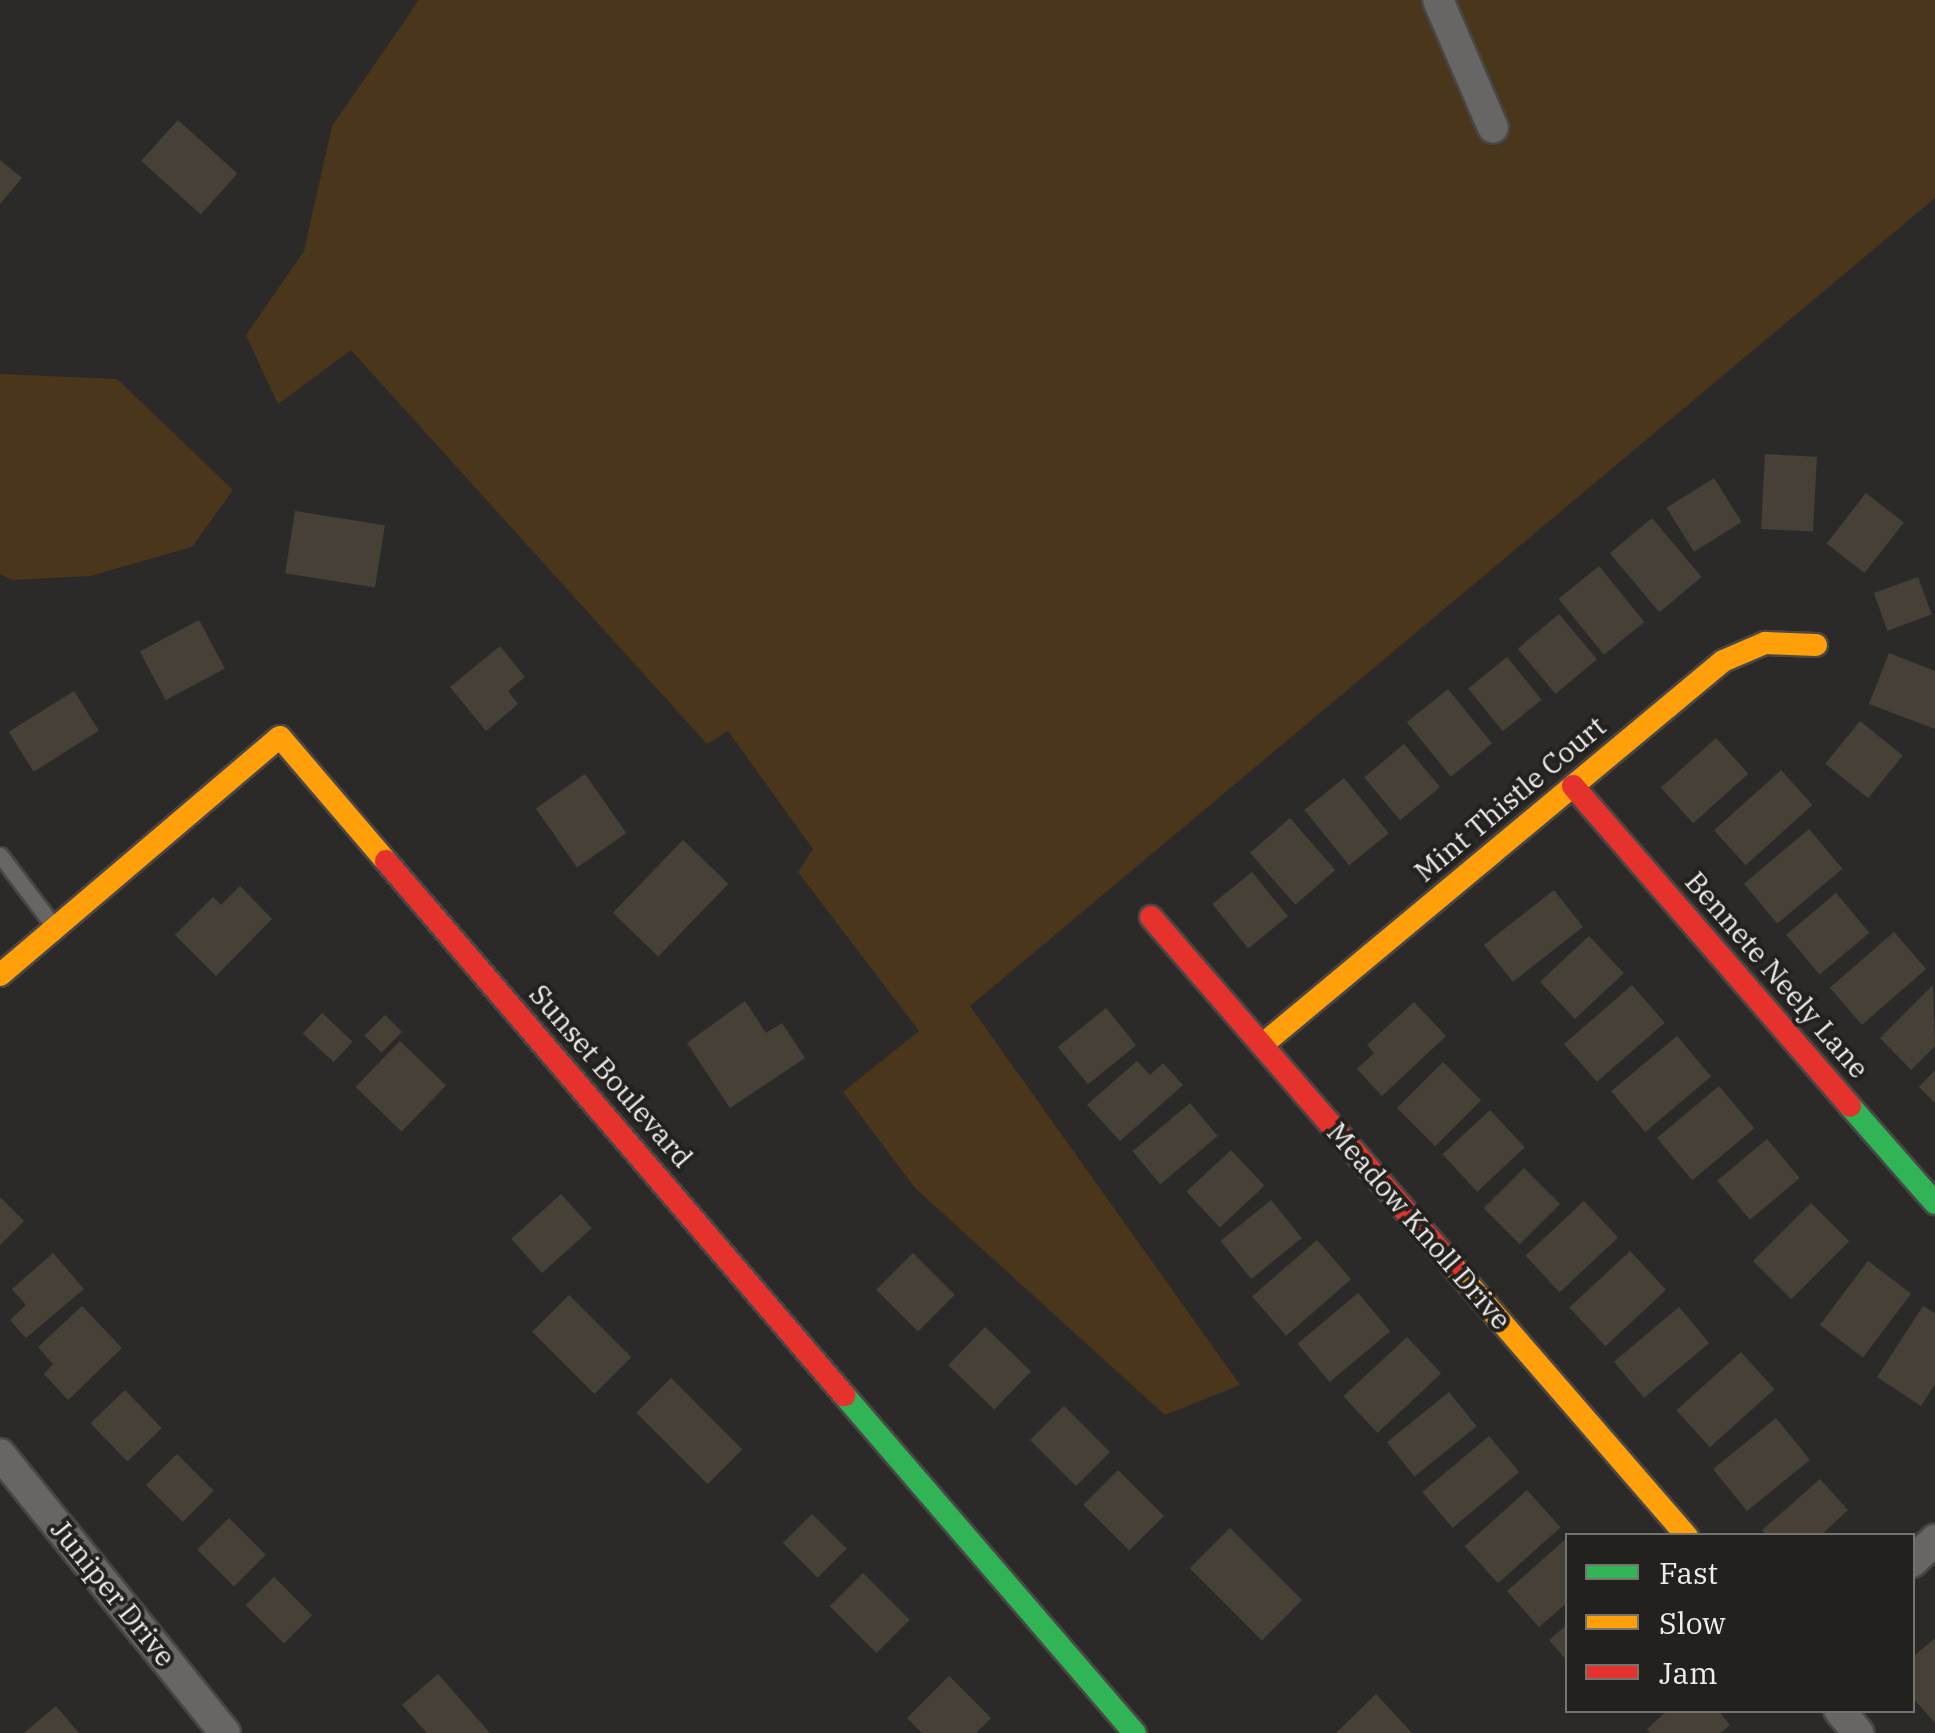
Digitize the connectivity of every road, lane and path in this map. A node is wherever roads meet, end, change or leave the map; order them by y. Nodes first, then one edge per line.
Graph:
1 (1438, 0) edge
2 (1493, 128) dead end
3 (1816, 646) dead end
4 (1573, 786) junction
5 (0, 855) edge
6 (1151, 917) dead end
7 (55, 928) junction
8 (0, 976) edge
9 (1262, 1045) junction
10 (1935, 1203) edge
11 (0, 1454) edge
12 (1685, 1533) edge
13 (1935, 1540) edge
14 (1915, 1559) edge
15 (1841, 1713) edge
16 (226, 1733) edge
17 (1135, 1733) edge
18 (1858, 1733) edge

1 - 2 street
3 - 4 street, Mint Thistle Court
4 - 9 street, Mint Thistle Court
4 - 10 street, Bennete Neely Lane
5 - 7 lane
6 - 9 street, Meadow Knoll Drive
7 - 8 street, Sunset Boulevard
7 - 17 street, Sunset Boulevard
9 - 12 street, Meadow Knoll Drive
11 - 16 street, Juniper Drive
13 - 14 street
15 - 18 street

